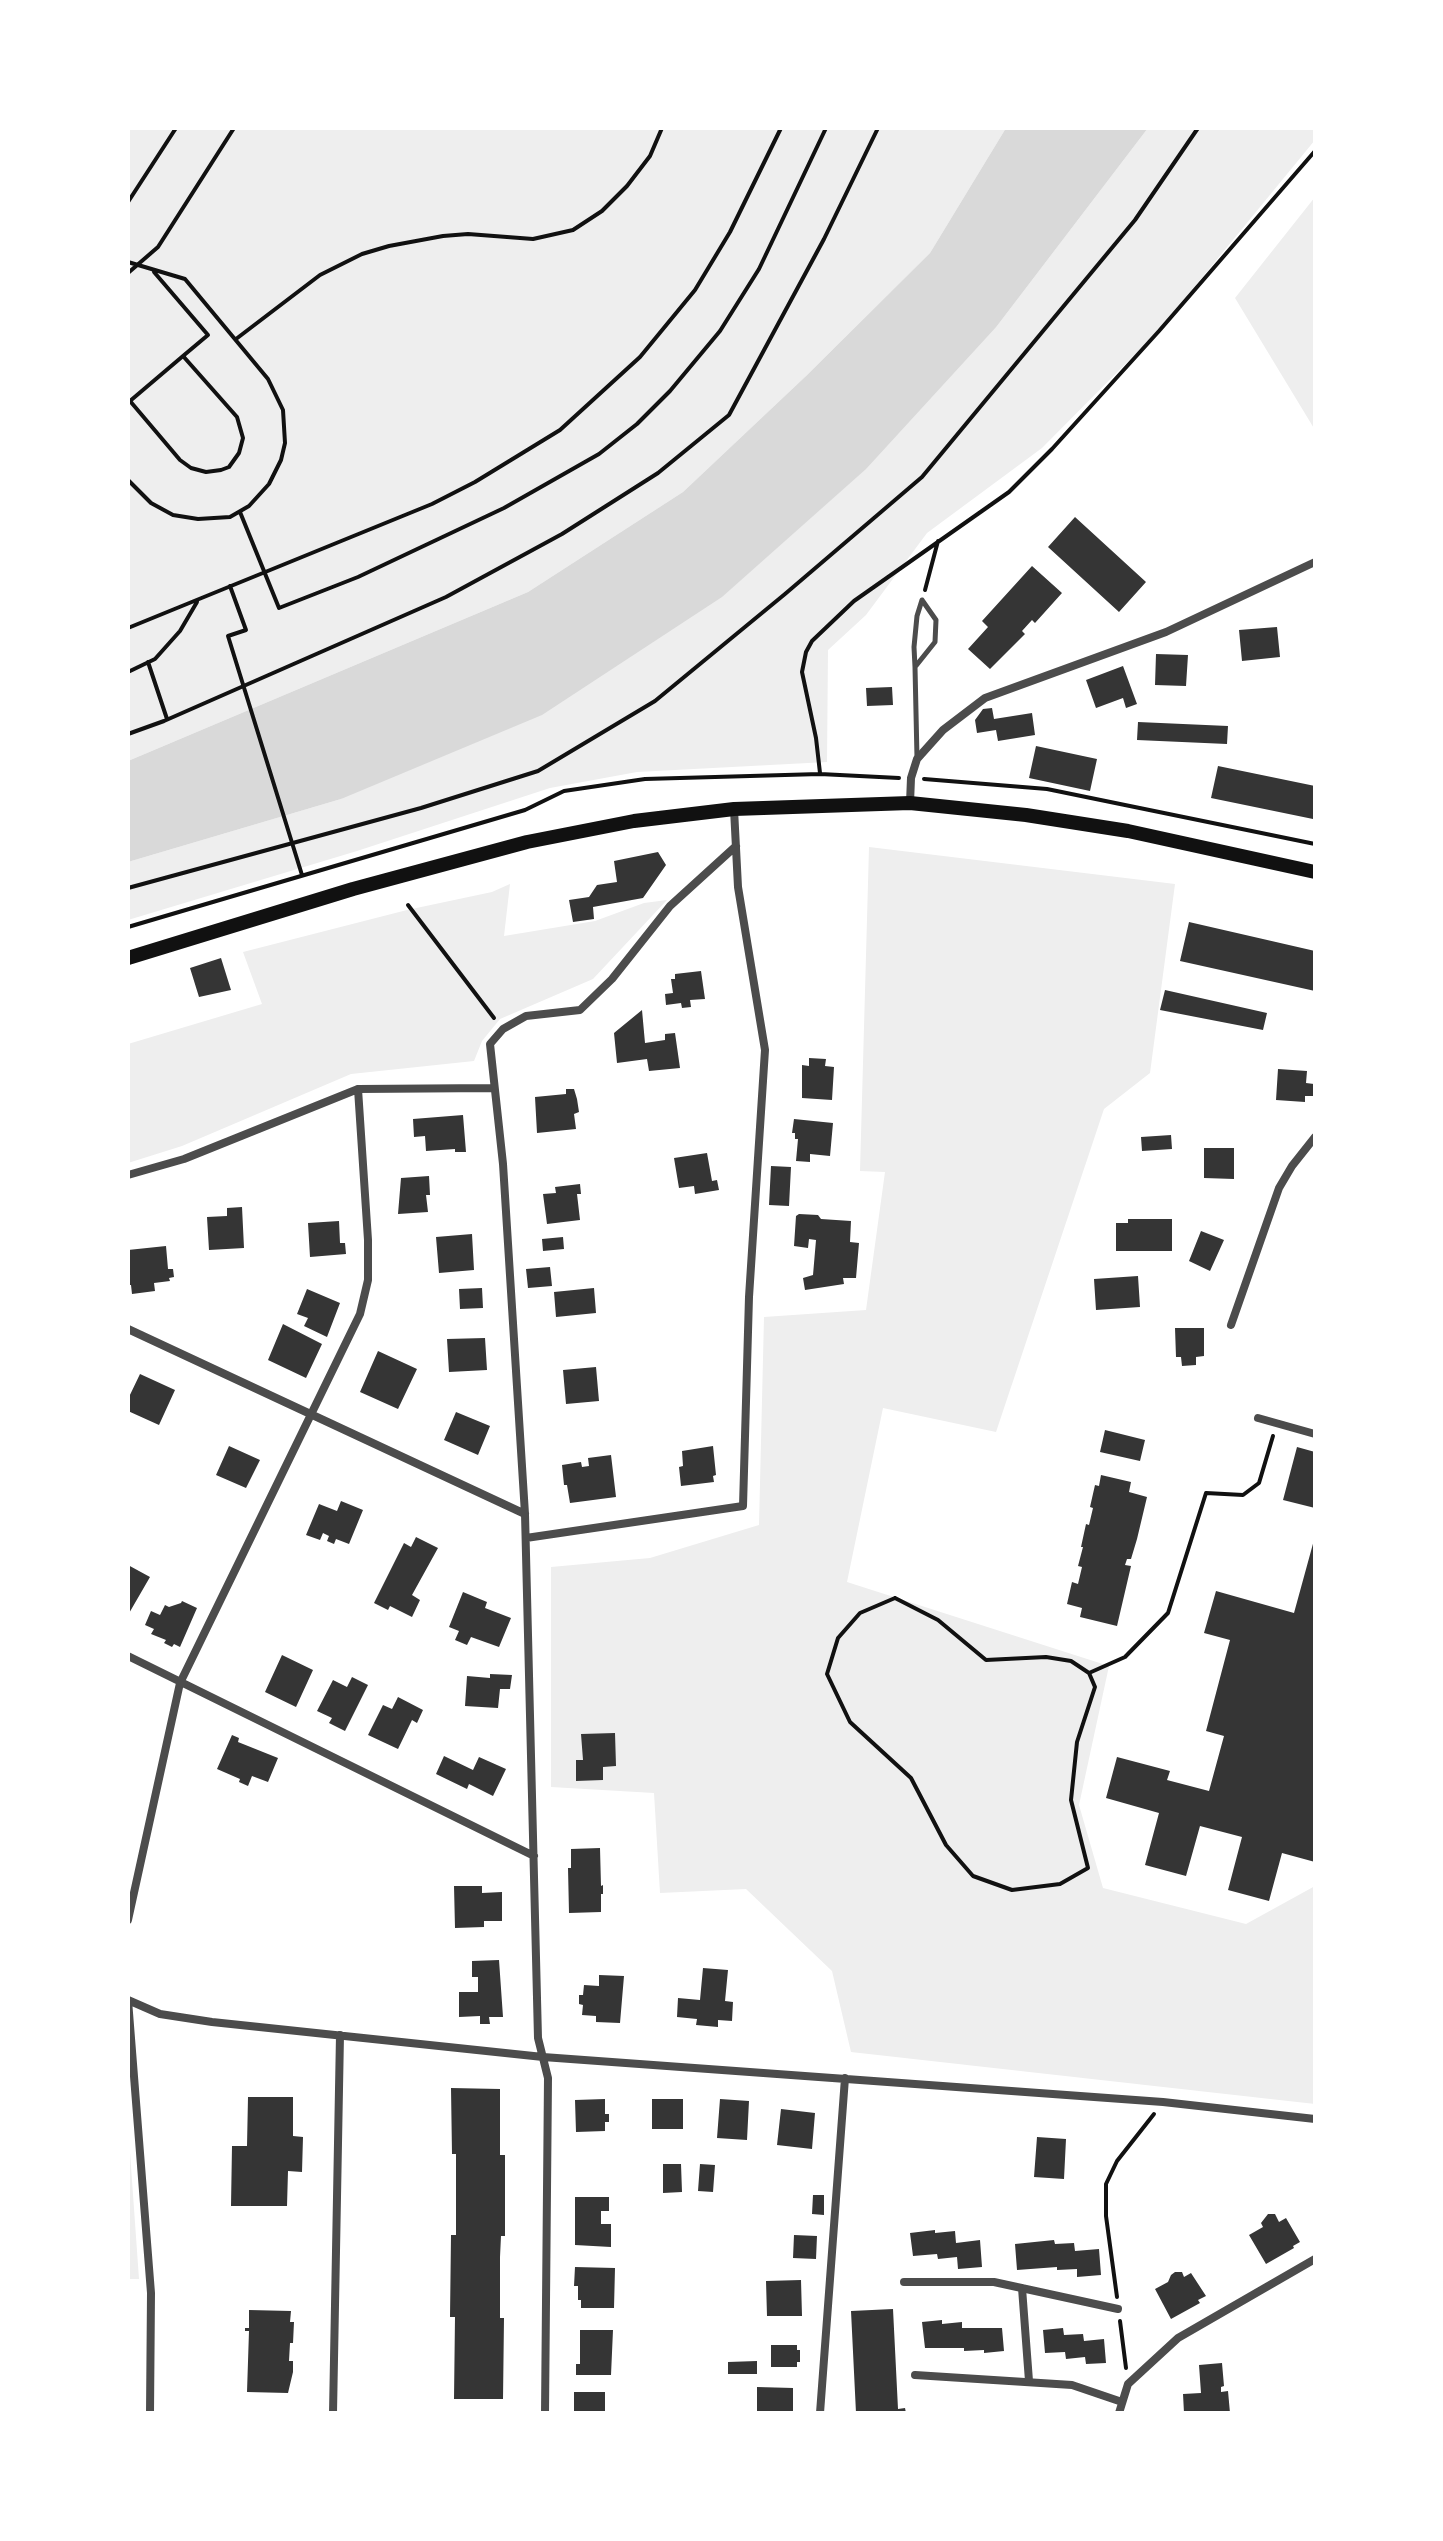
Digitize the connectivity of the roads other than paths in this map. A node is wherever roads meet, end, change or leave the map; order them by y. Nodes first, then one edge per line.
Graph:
1 (1315, 562) edge
2 (915, 667) junction
3 (917, 759) junction
4 (910, 803) junction
5 (734, 809) junction
6 (736, 846) junction
7 (1315, 872) edge
8 (128, 958) edge
9 (494, 1088) junction
10 (358, 1089) junction
11 (1315, 1137) edge
12 (128, 1175) edge
13 (1231, 1325) dead end
14 (128, 1329) edge
15 (311, 1417) junction
16 (1258, 1418) dead end
17 (1315, 1434) edge
18 (525, 1514) junction
19 (526, 1538) junction
20 (128, 1656) edge
21 (180, 1683) junction
22 (534, 1856) junction
23 (128, 1920) edge
24 (128, 2000) edge
25 (340, 2035) junction
26 (543, 2057) junction
27 (845, 2078) junction
28 (1315, 2119) edge
29 (1315, 2259) edge
30 (904, 2282) dead end
31 (1022, 2288) junction
32 (1118, 2309) road end
33 (915, 2375) dead end
34 (1029, 2381) junction
35 (1122, 2402) junction
36 (150, 2413) edge
37 (333, 2413) edge
38 (545, 2413) edge
39 (820, 2413) edge
40 (1119, 2413) edge

1 - 3 street
2 - 2 lane
2 - 3 lane
3 - 4 street
4 - 5 main road
4 - 7 main road
5 - 6 street
5 - 8 main road
6 - 9 street
6 - 19 street
9 - 10 street
9 - 18 street
10 - 12 street
10 - 15 street
11 - 13 street
14 - 15 street
15 - 18 street
15 - 21 street
16 - 17 street
18 - 19 street
19 - 22 street
20 - 21 street
21 - 22 street
21 - 23 street
22 - 26 street
24 - 25 street
24 - 36 street
25 - 26 street
25 - 37 street
26 - 27 street
26 - 38 street
27 - 28 street
27 - 39 street
29 - 35 street
30 - 31 street
31 - 32 street
31 - 34 street
33 - 34 street
34 - 35 street
35 - 40 street

